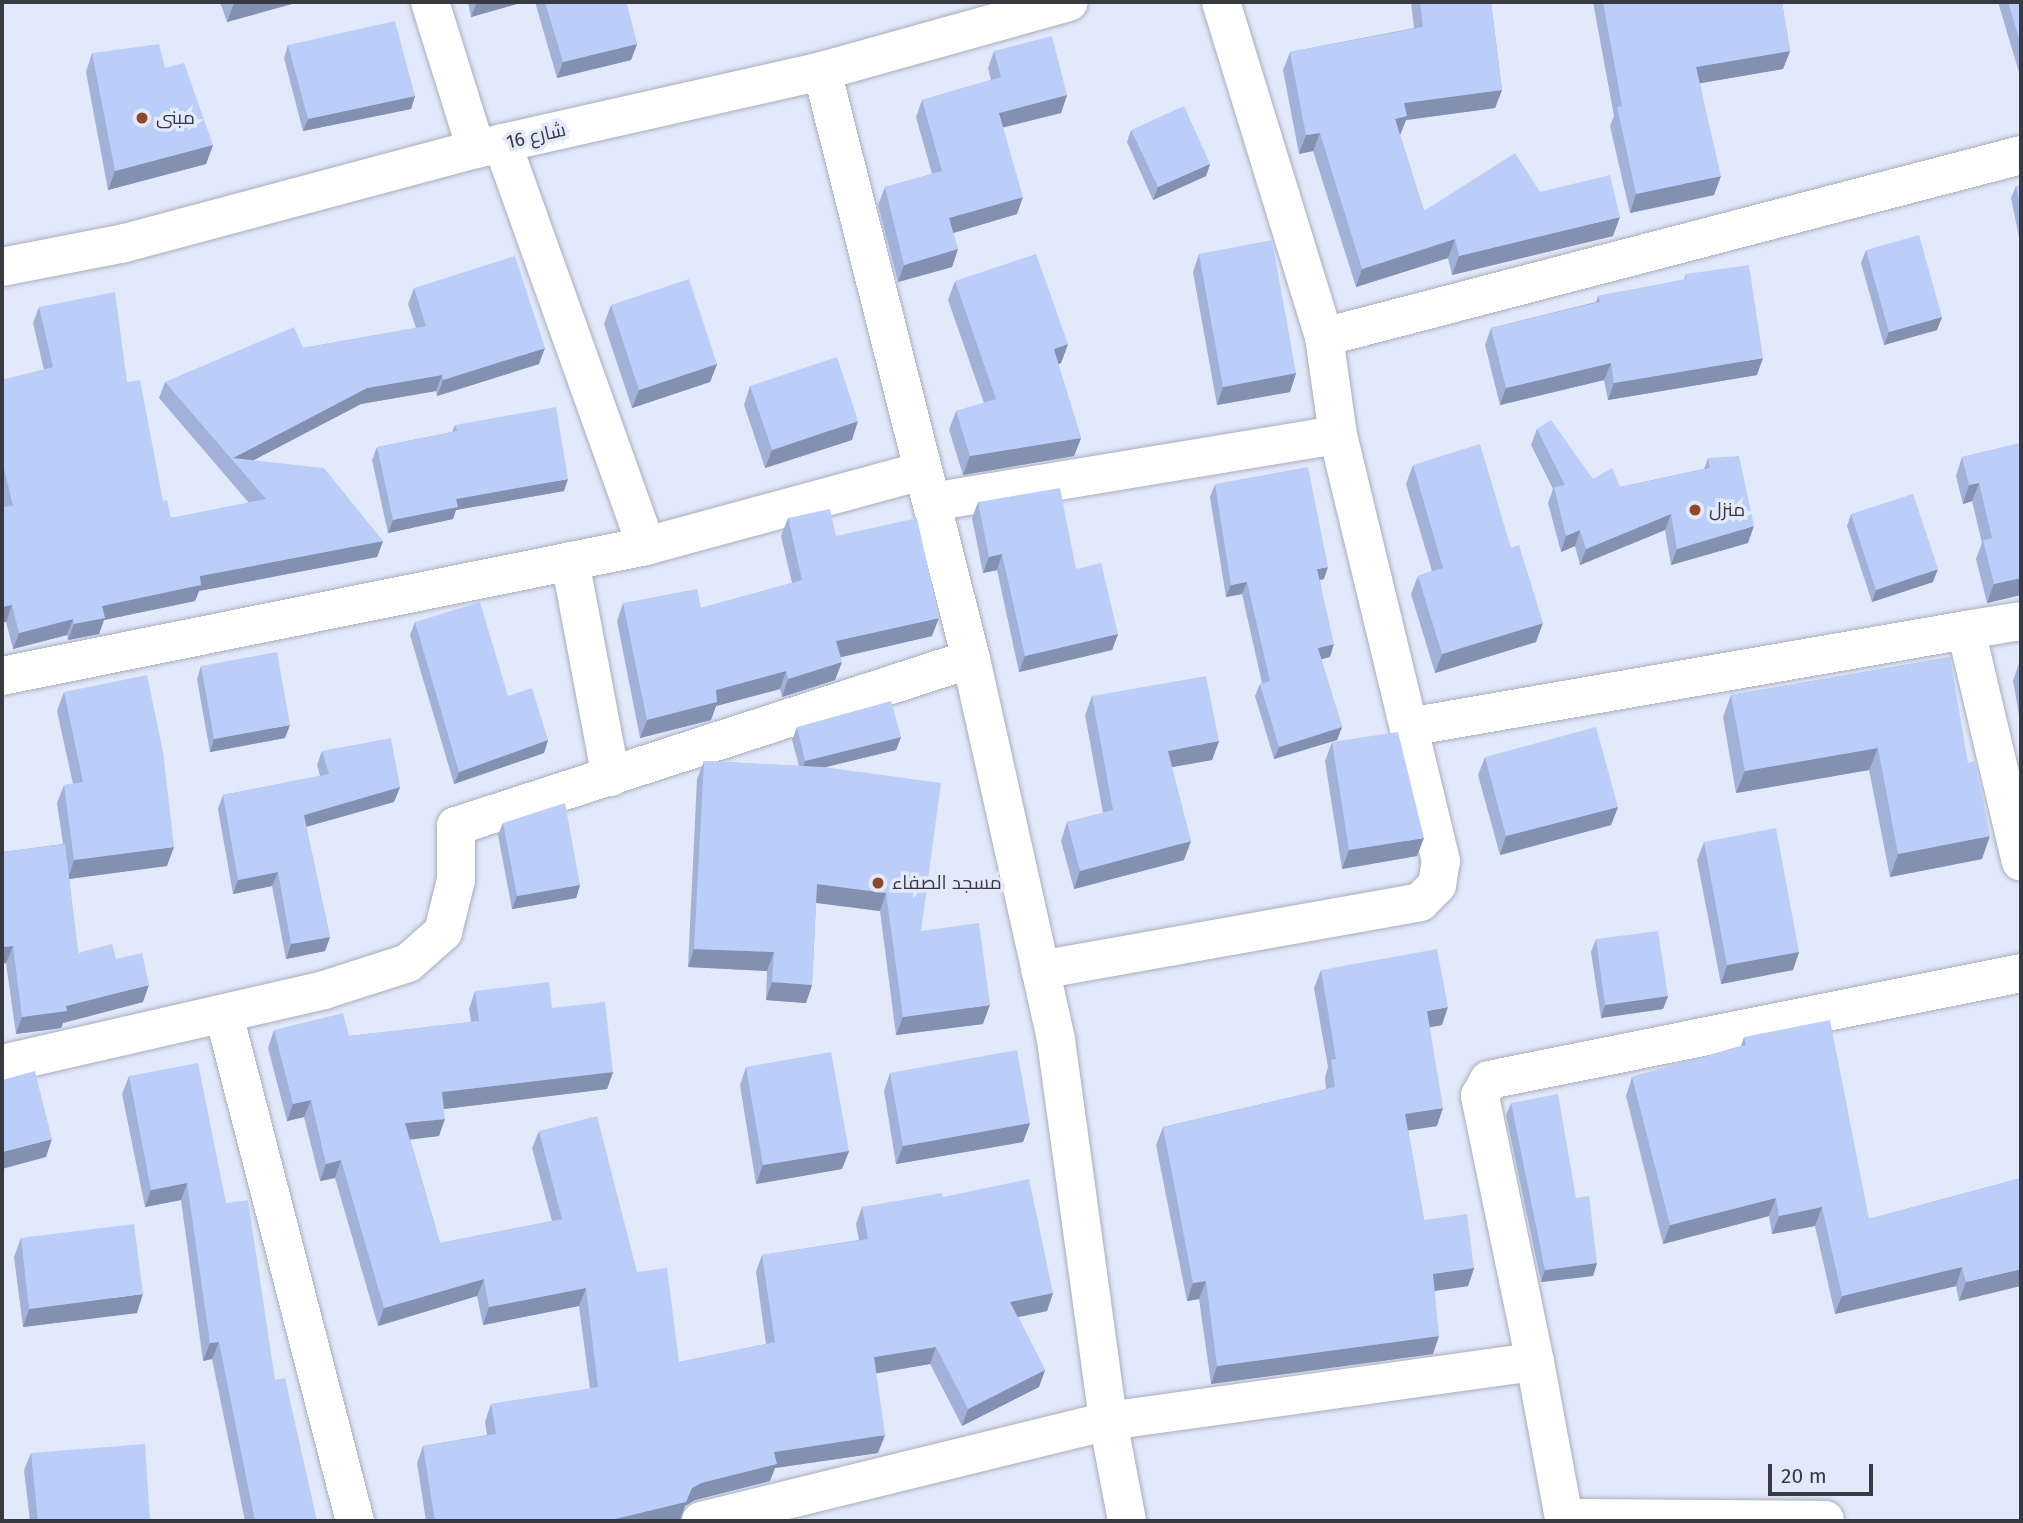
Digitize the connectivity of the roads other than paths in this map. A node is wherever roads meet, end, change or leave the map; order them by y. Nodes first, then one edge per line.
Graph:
1 (430, 2) edge
2 (1069, 2) edge
3 (1222, 2) edge
4 (822, 71) junction
5 (489, 146) junction
6 (2021, 155) edge
7 (2, 267) edge
8 (1324, 337) junction
9 (1338, 435) junction
10 (927, 487) junction
11 (646, 545) junction
12 (570, 561) junction
13 (2021, 621) edge
14 (1966, 630) junction
15 (971, 659) junction
16 (2, 676) edge
17 (1409, 727) junction
18 (611, 777) junction
19 (2021, 862) edge
20 (1041, 970) junction
21 (2021, 973) edge
22 (224, 1015) junction
23 (2, 1064) edge
24 (1535, 1362) junction
25 (1108, 1421) junction
26 (1564, 1520) edge
27 (1825, 1520) edge
28 (355, 1521) edge
29 (701, 1521) edge
30 (1127, 1521) edge

1 - 5 street
2 - 4 street, شارع 16
3 - 8 street
4 - 5 street, شارع 16
4 - 10 street
5 - 7 street, شارع 16
5 - 11 street
6 - 8 street
8 - 9 street
9 - 10 street
9 - 17 street
10 - 11 street
10 - 15 street
11 - 12 street
12 - 16 street
12 - 18 street
13 - 14 street
14 - 17 street
14 - 19 street
15 - 18 street
15 - 20 street
17 - 20 street
18 - 22 street
20 - 25 street
21 - 24 street
22 - 23 street
22 - 28 street
24 - 25 street
24 - 26 street
25 - 29 street
25 - 30 street
26 - 27 street

